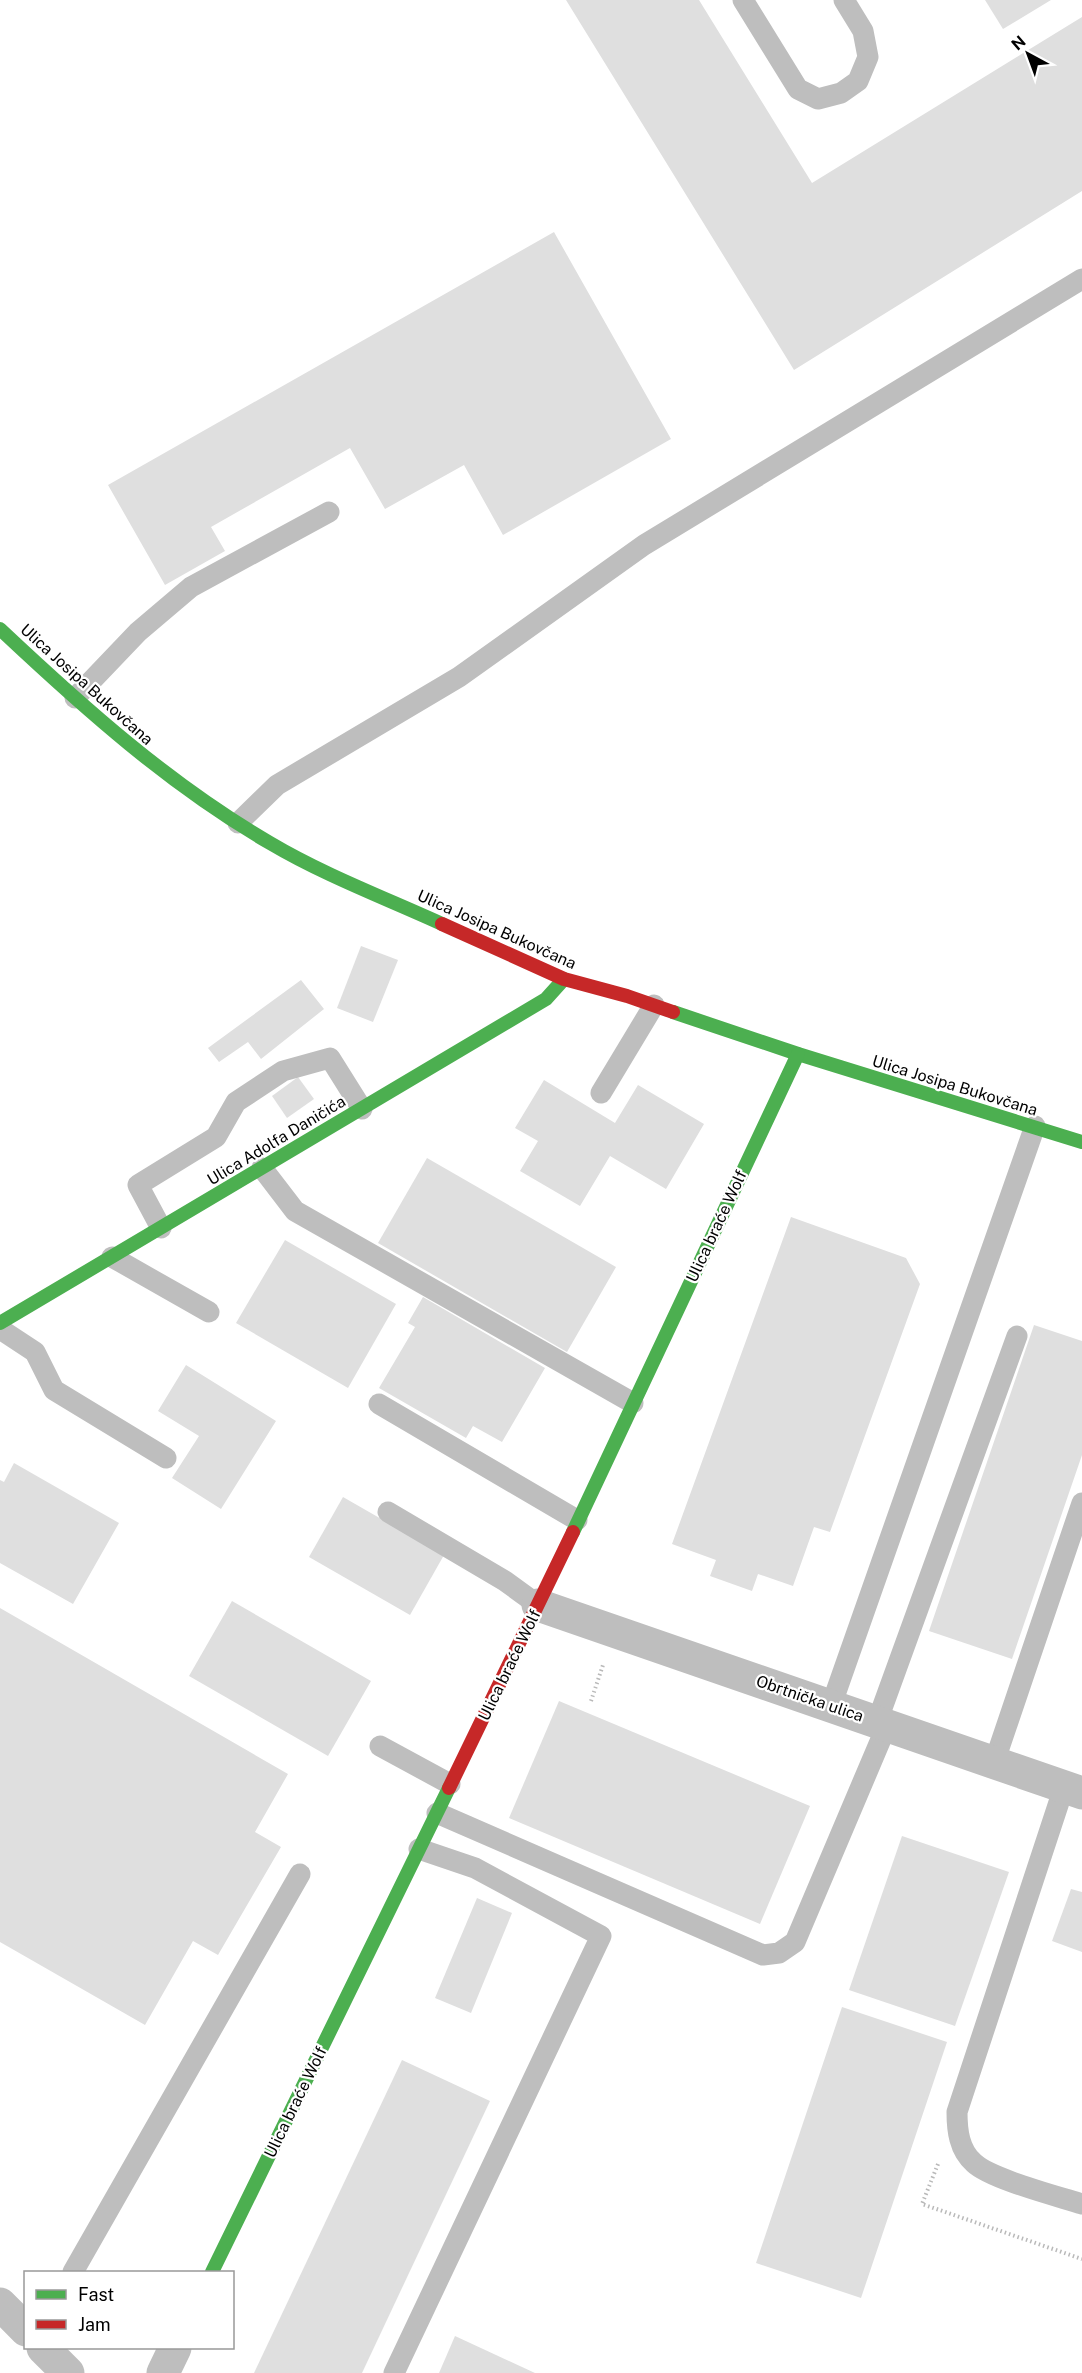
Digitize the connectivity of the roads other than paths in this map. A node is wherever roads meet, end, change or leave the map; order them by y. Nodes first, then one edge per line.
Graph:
1 (743, 0) edge
2 (844, 0) edge
3 (1082, 279) edge
4 (328, 512) dead end
5 (0, 629) edge
6 (75, 698) junction
7 (238, 823) junction
8 (564, 979) junction
9 (654, 1005) junction
10 (798, 1054) junction
11 (601, 1093) dead end
12 (362, 1109) junction
13 (1035, 1126) junction
14 (1082, 1142) edge
15 (262, 1168) junction
16 (161, 1228) junction
17 (112, 1257) junction
18 (210, 1312) dead end
19 (0, 1323) edge
20 (0, 1329) edge
21 (1017, 1336) dead end
22 (633, 1403) junction
23 (380, 1404) dead end
24 (166, 1458) dead end
25 (1082, 1503) edge
26 (388, 1512) dead end
27 (578, 1520) junction
28 (538, 1605) junction
29 (831, 1706) junction
30 (882, 1724) junction
31 (380, 1746) dead end
32 (994, 1763) junction
33 (450, 1784) junction
34 (1073, 1790) edge
35 (436, 1813) junction
36 (419, 1849) junction
37 (300, 1874) dead end
38 (1082, 2204) edge
39 (74, 2271) edge
40 (212, 2271) edge
41 (0, 2304) edge
42 (24, 2328) edge
43 (44, 2349) edge
44 (175, 2349) edge
45 (68, 2373) edge
46 (163, 2373) edge
47 (394, 2373) edge

1 - 2 lane
3 - 7 lane
4 - 6 lane
5 - 6 street, Ulica Josipa Bukovčana
6 - 7 street, Ulica Josipa Bukovčana
7 - 8 street, Ulica Josipa Bukovčana
8 - 9 street, Ulica Josipa Bukovčana
8 - 12 street, Ulica Adolfa Daničića
9 - 10 street, Ulica Josipa Bukovčana
9 - 11 lane
10 - 13 street, Ulica Josipa Bukovčana
10 - 22 street, Ulica braće Wolf
12 - 15 street, Ulica Adolfa Daničića
12 - 16 lane
13 - 14 street, Ulica Josipa Bukovčana
13 - 29 lane
15 - 16 street, Ulica Adolfa Daničića
15 - 22 lane
16 - 17 street, Ulica Adolfa Daničića
17 - 18 lane
17 - 19 street, Ulica Adolfa Daničića
20 - 24 lane
21 - 30 lane
22 - 27 street, Ulica braće Wolf
23 - 27 lane
25 - 32 lane
26 - 28 lane
27 - 28 street, Ulica braće Wolf
28 - 29 street, Obrtnička ulica
28 - 33 street, Ulica braće Wolf
29 - 30 street, Obrtnička ulica
30 - 32 street, Obrtnička ulica
30 - 35 lane
31 - 33 lane
32 - 34 street, Obrtnička ulica
33 - 35 street, Ulica braće Wolf
34 - 38 lane
35 - 36 street, Ulica braće Wolf
36 - 40 street, Ulica braće Wolf
36 - 47 lane
37 - 39 lane
41 - 42 street
43 - 45 street
44 - 46 street

